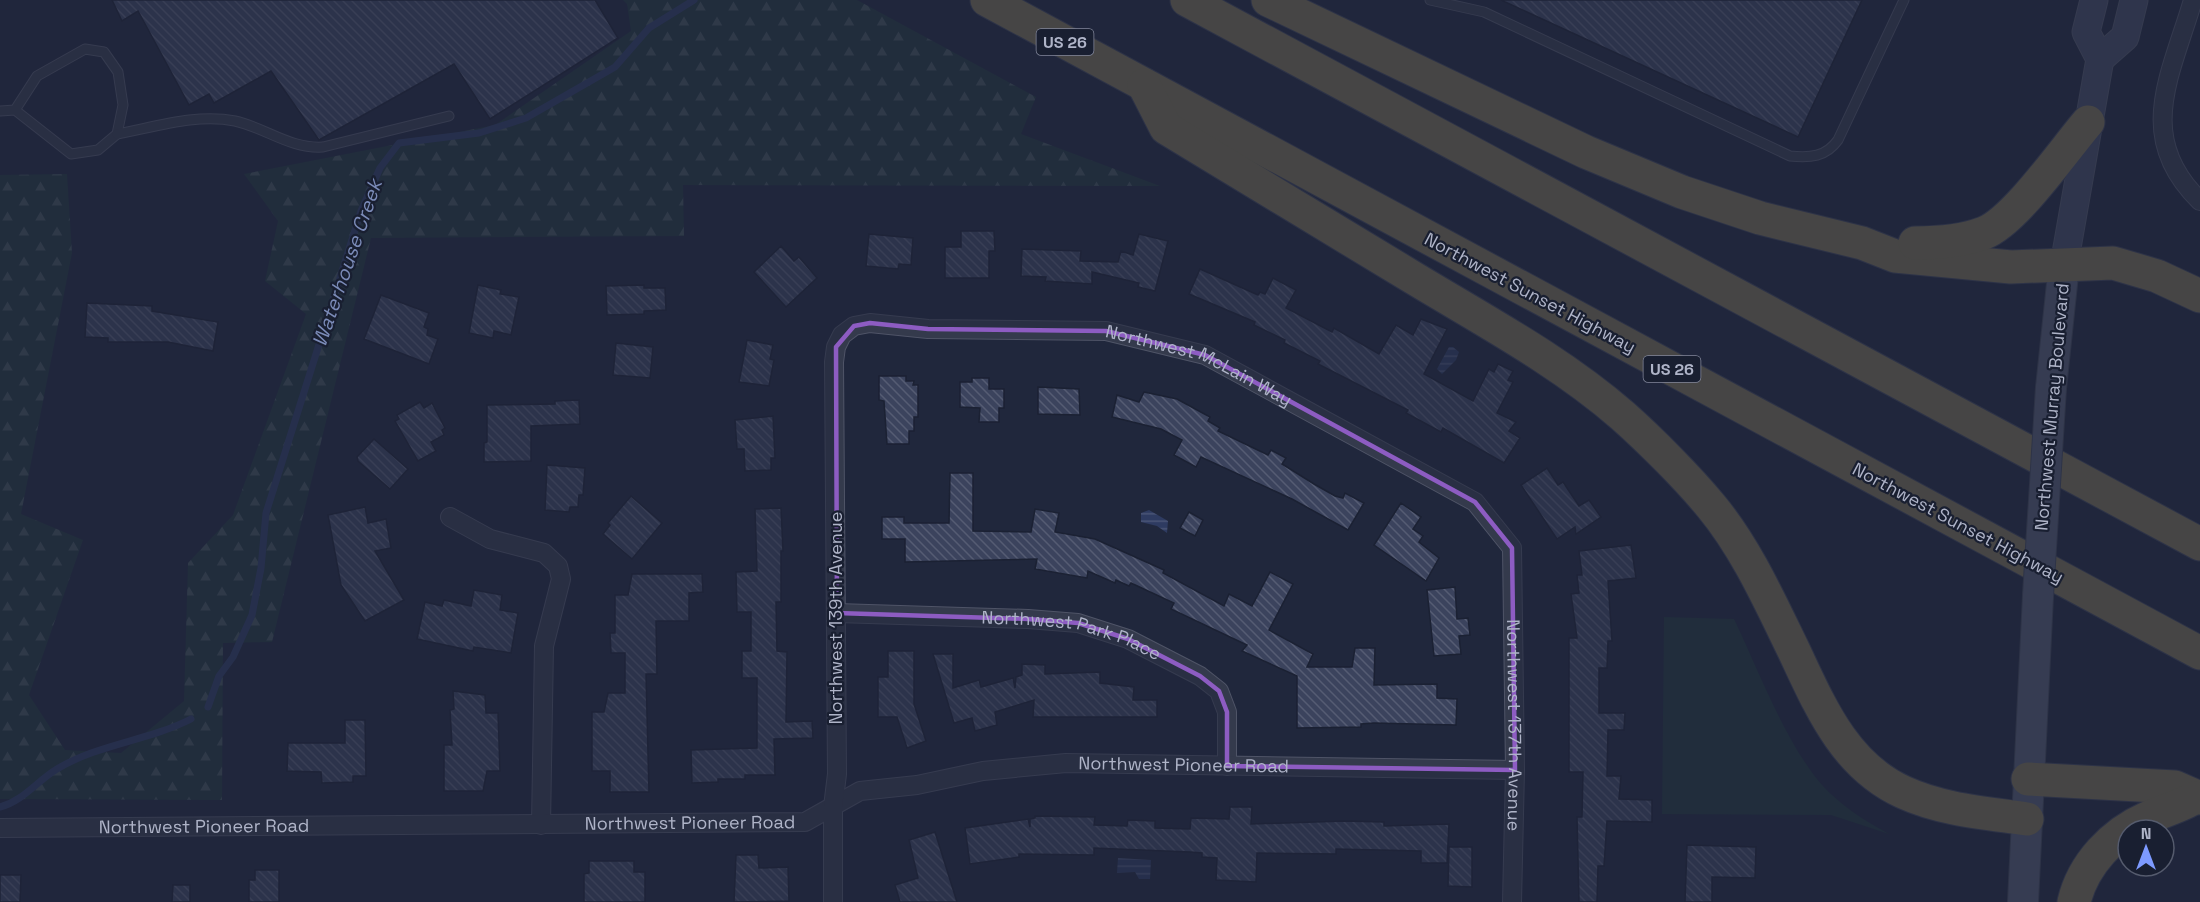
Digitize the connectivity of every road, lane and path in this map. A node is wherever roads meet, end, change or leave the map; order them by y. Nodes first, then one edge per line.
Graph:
1 (987, 0) edge
2 (1187, 0) edge
3 (1268, 0) edge
4 (1430, 0) edge
5 (1904, 0) edge
6 (2094, 0) edge
7 (2134, 0) edge
8 (2193, 0) edge
9 (2100, 59) junction
10 (1144, 85) junction
11 (15, 110) junction
12 (0, 111) edge
13 (449, 116) dead end
14 (2088, 122) junction
15 (117, 134) junction
16 (2200, 201) edge
17 (1862, 243) junction
18 (2064, 265) junction
19 (2200, 296) edge
20 (842, 335) joint
21 (450, 517) dead end
22 (2200, 544) edge
23 (1512, 548) joint
24 (837, 613) junction
25 (2200, 654) edge
26 (1227, 766) junction
27 (1515, 770) junction
28 (2028, 779) junction
29 (2197, 798) edge
30 (833, 807) junction
31 (2027, 819) junction
32 (541, 825) junction
33 (0, 828) edge
34 (833, 902) edge
35 (1512, 902) edge
36 (2023, 902) edge
37 (2074, 902) edge

1 - 10 highway, Northwest Sunset Highway / US 26
2 - 22 highway
3 - 17 highway
4 - 5 lane
6 - 9 main road
7 - 9 main road
8 - 16 street
9 - 14 main road, Northwest Murray Boulevard
10 - 25 highway, Northwest Sunset Highway / US 26
10 - 31 highway
11 - 12 lane
11 - 15 lane
11 - 15 lane
13 - 15 lane
14 - 17 highway
14 - 18 main road, Northwest Murray Boulevard
17 - 18 highway
18 - 19 highway
18 - 28 main road, Northwest Murray Boulevard, bridge
20 - 23 street, Northwest McLain Way
20 - 24 street, Northwest 139th Avenue
21 - 32 street
23 - 27 street, Northwest 137th Avenue
24 - 26 street, Northwest Park Place
24 - 30 street, Northwest 139th Avenue
26 - 27 street, Northwest Pioneer Road
26 - 30 street, Northwest Pioneer Road
27 - 35 street, Northwest 137th Avenue
28 - 29 highway
28 - 31 main road, Northwest Murray Boulevard
29 - 37 highway
30 - 32 street, Northwest Pioneer Road
30 - 34 street, Northwest 139th Avenue
31 - 36 main road, Northwest Murray Boulevard
32 - 33 street, Northwest Pioneer Road

